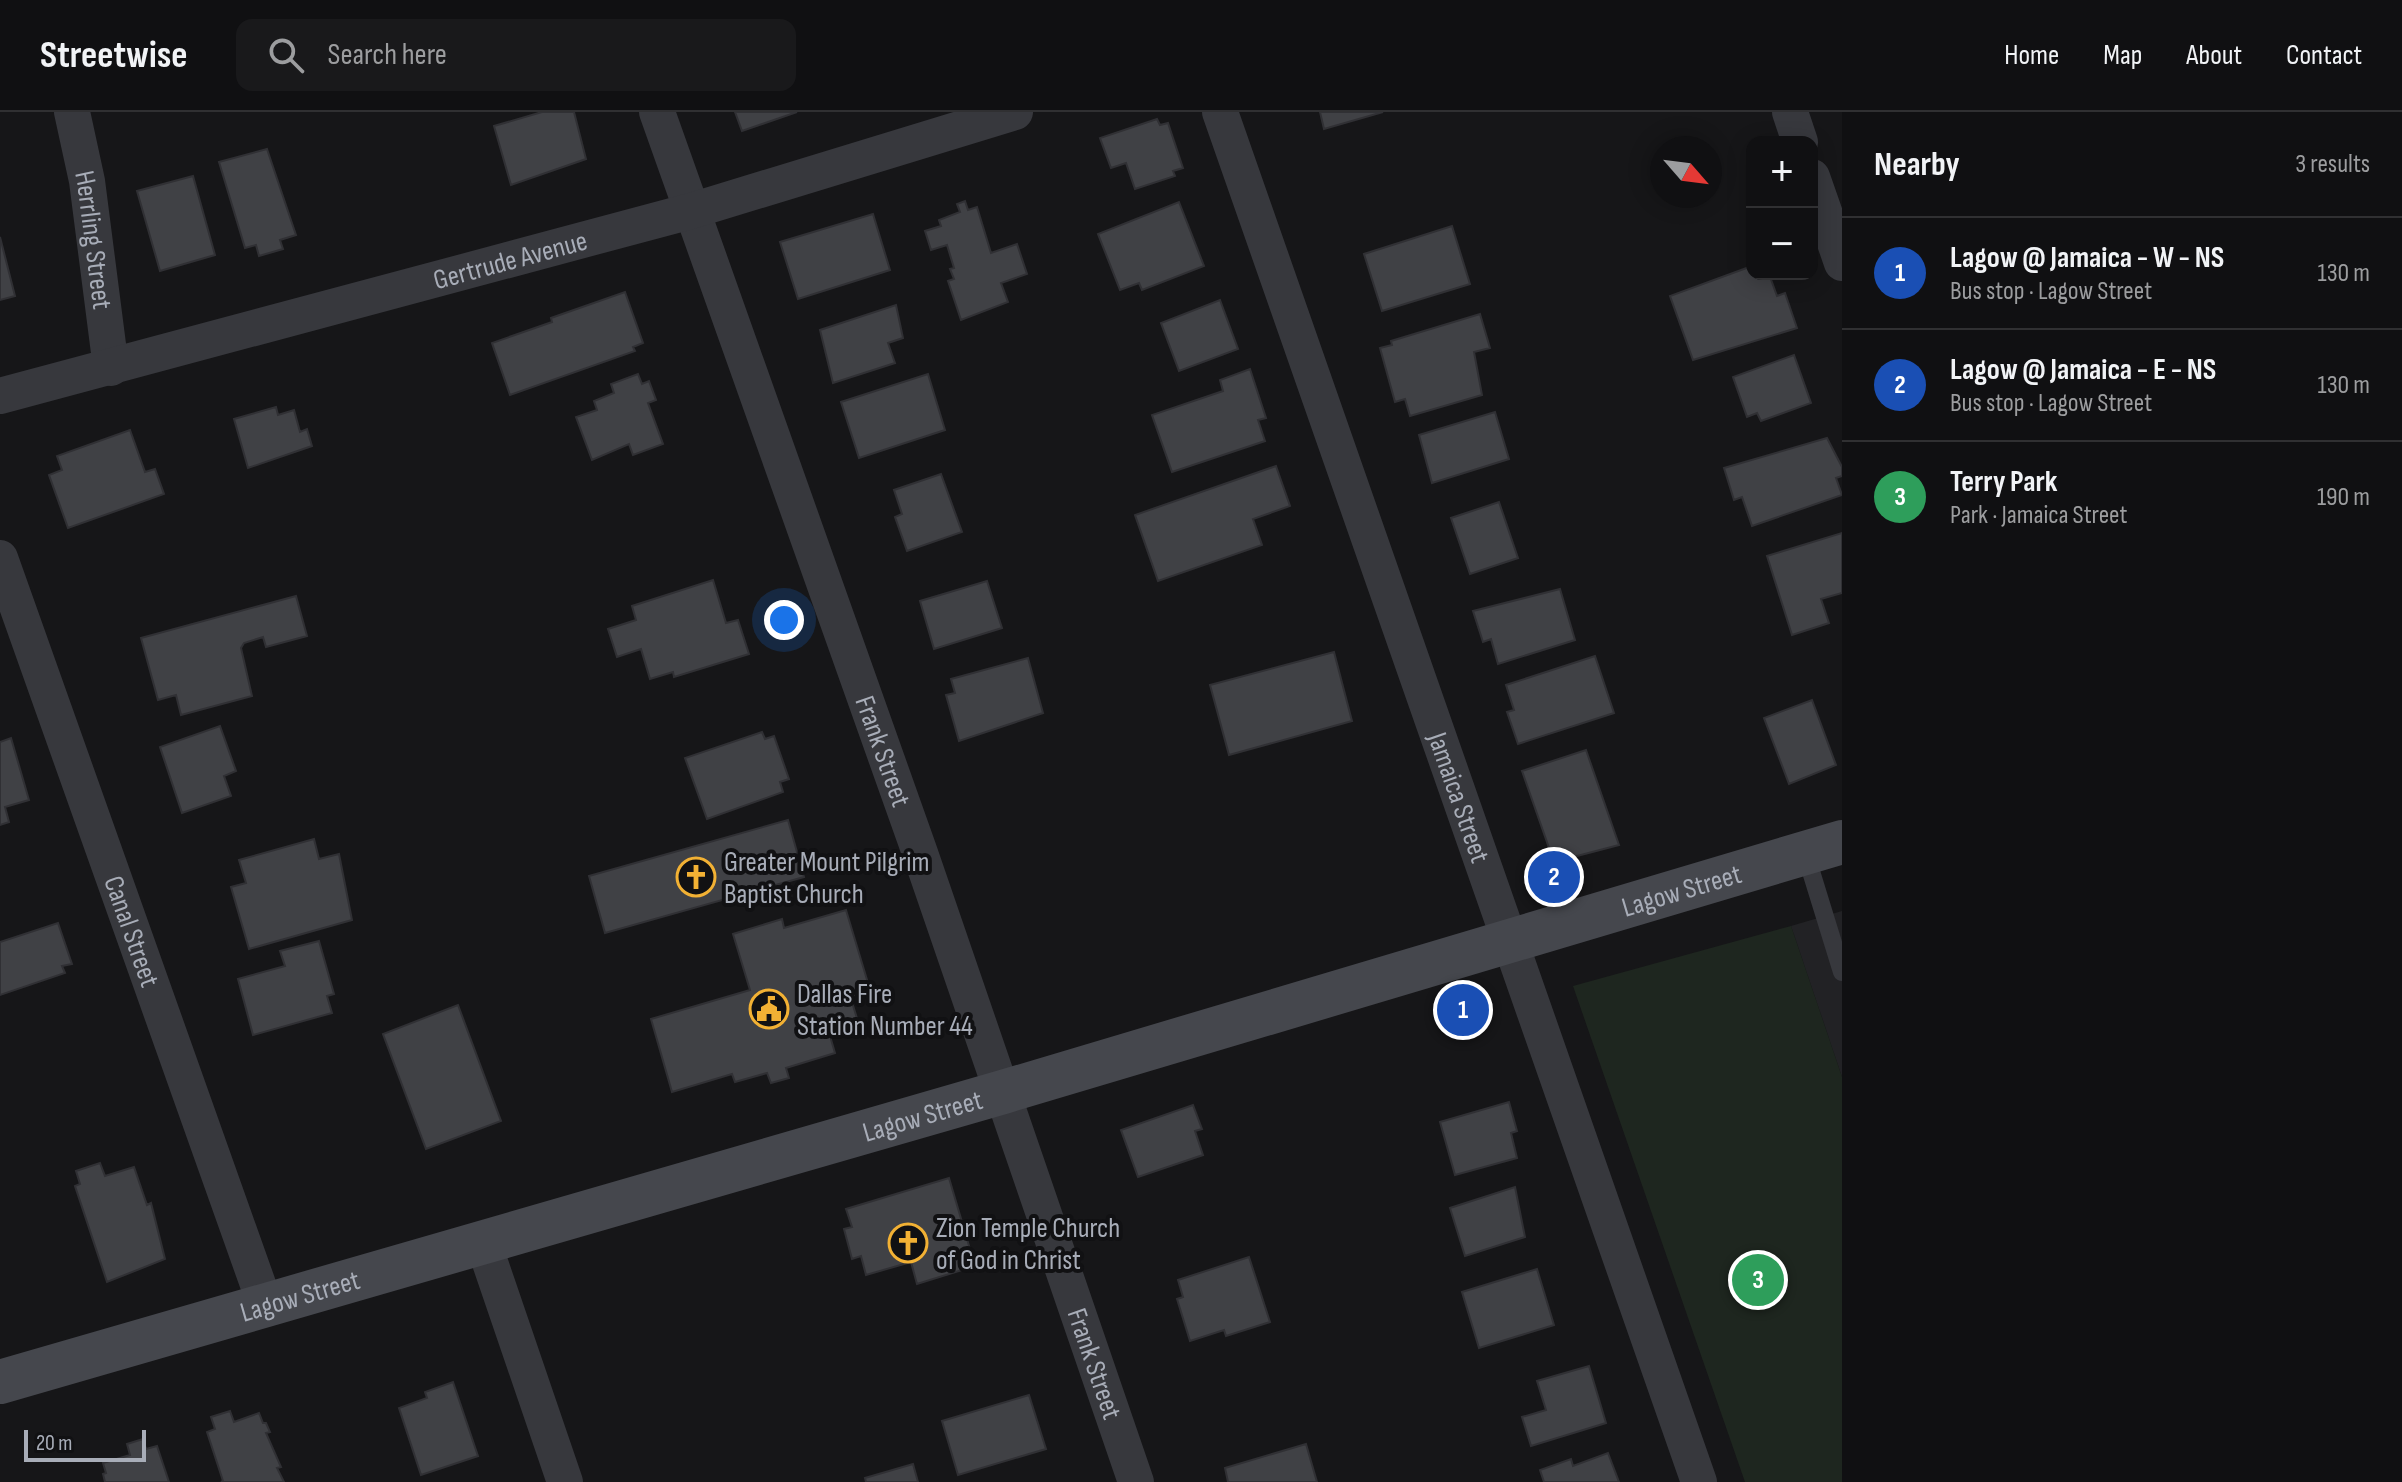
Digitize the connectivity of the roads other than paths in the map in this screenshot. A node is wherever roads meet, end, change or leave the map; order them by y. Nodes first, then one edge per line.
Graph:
1 (72, 112) edge
2 (657, 112) edge
3 (1015, 112) edge
4 (1220, 112) edge
5 (1790, 112) edge
6 (1798, 136) edge
7 (1818, 194) edge
8 (691, 211) junction
9 (1842, 263) edge
10 (111, 368) junction
11 (0, 396) edge
12 (0, 558) edge
13 (1823, 847) edge
14 (1510, 941) junction
15 (1842, 972) edge
16 (1003, 1092) junction
17 (483, 1242) junction
18 (265, 1304) junction
19 (0, 1382) edge
20 (565, 1482) edge
21 (1136, 1482) edge
22 (1699, 1482) edge

1 - 10 street, Herrling Street
2 - 8 street, Frank Street
3 - 8 street, Gertrude Avenue
4 - 14 street, Jamaica Street
5 - 6 street
7 - 9 street
8 - 10 street, Gertrude Avenue
8 - 16 street, Frank Street
10 - 11 street, Gertrude Avenue
12 - 18 street, Canal Street
13 - 14 street, Lagow Street
13 - 15 lane
14 - 16 street, Lagow Street
14 - 22 street, Jamaica Street
16 - 17 street, Lagow Street
16 - 21 street, Frank Street
17 - 18 street, Lagow Street
17 - 20 street
18 - 19 street, Lagow Street

